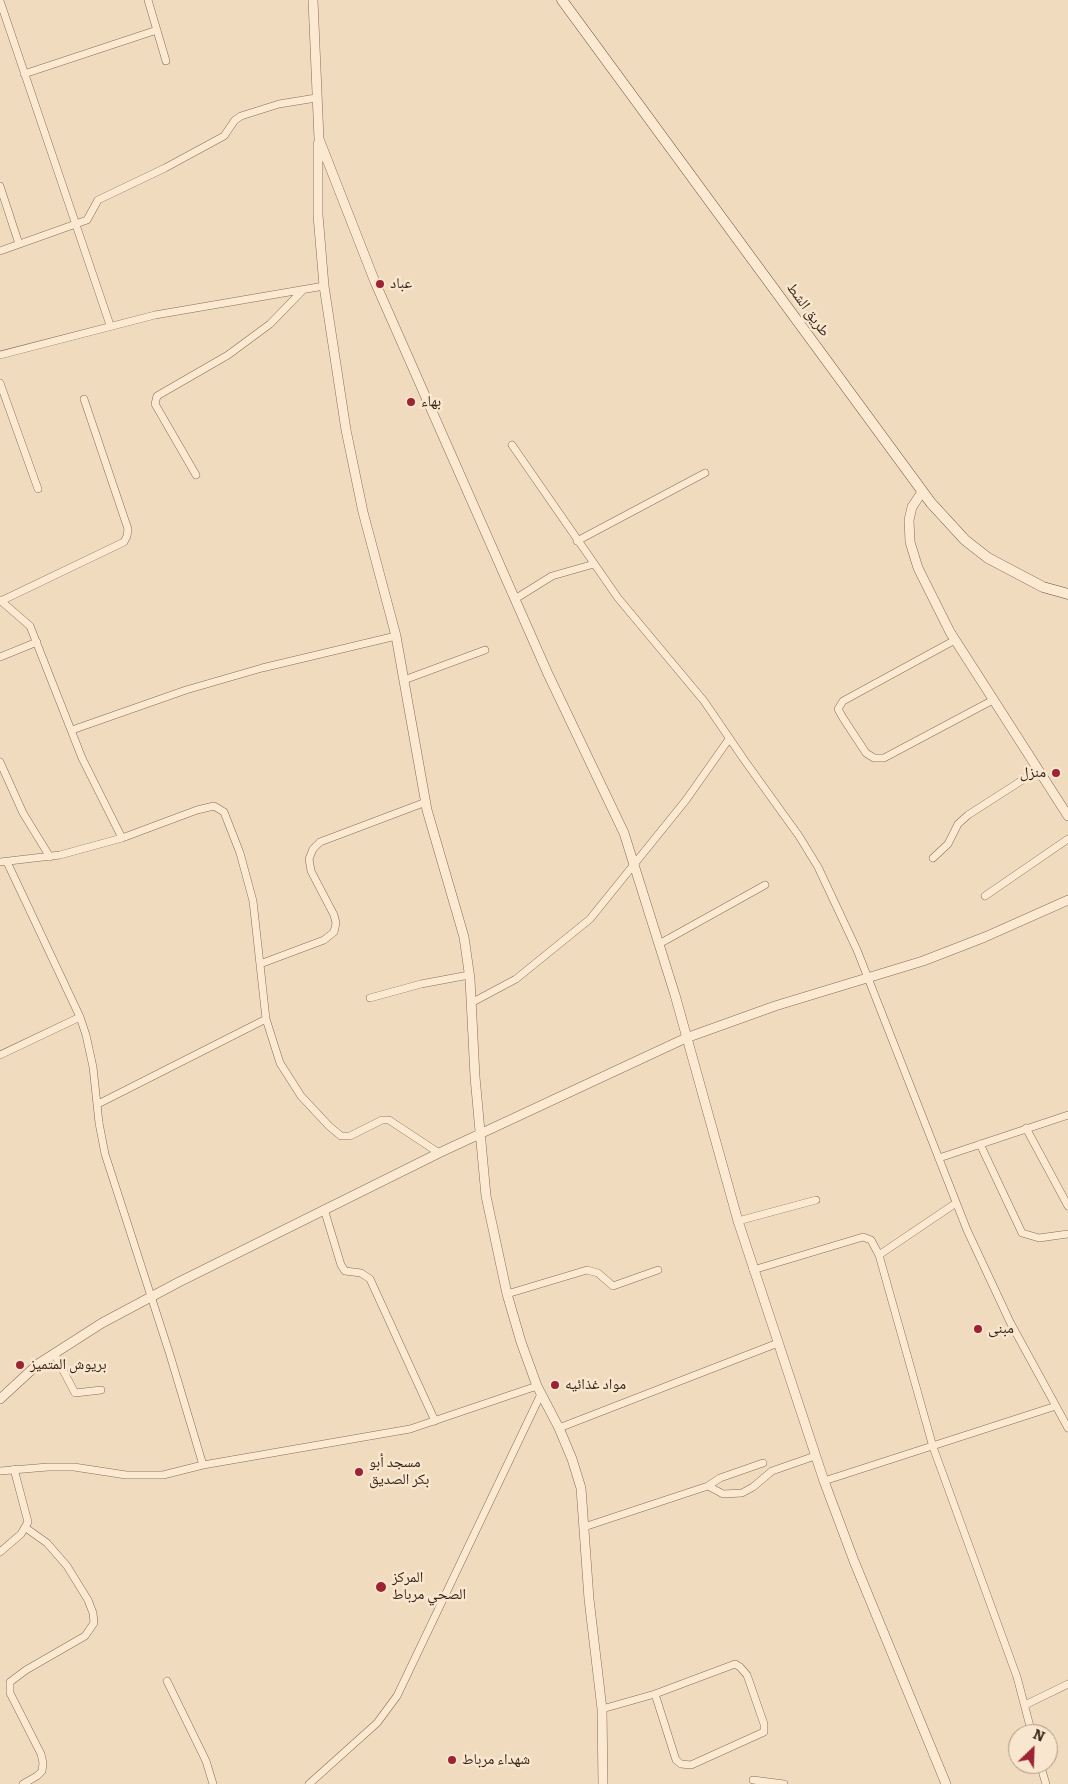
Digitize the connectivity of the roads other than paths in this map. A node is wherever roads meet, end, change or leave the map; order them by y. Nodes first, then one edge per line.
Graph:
1 (148, 0) edge
2 (313, 0) edge
3 (562, 0) edge
4 (0, 1) edge
5 (157, 30) junction
6 (166, 61) dead end
7 (24, 74) junction
8 (316, 98) junction
9 (319, 139) junction
10 (0, 186) edge
11 (74, 226) junction
12 (20, 244) junction
13 (0, 251) edge
14 (324, 286) junction
15 (303, 290) junction
16 (110, 325) junction
17 (0, 355) edge
18 (0, 383) edge
19 (84, 399) dead end
20 (512, 445) dead end
21 (705, 473) dead end
22 (196, 475) dead end
23 (38, 489) dead end
24 (922, 492) junction
25 (577, 540) junction
26 (594, 564) junction
27 (1068, 594) edge
28 (515, 599) junction
29 (0, 600) edge
30 (396, 636) junction
31 (955, 640) junction
32 (37, 642) junction
33 (486, 650) dead end
34 (0, 657) edge
35 (404, 680) junction
36 (992, 700) junction
37 (72, 730) junction
38 (729, 739) junction
39 (0, 762) edge
40 (1038, 770) junction
41 (426, 802) junction
42 (1068, 816) edge
43 (122, 838) junction
44 (1068, 839) edge
45 (50, 857) junction
46 (933, 858) dead end
47 (4, 862) edge
48 (634, 862) junction
49 (765, 885) dead end
50 (985, 896) dead end
51 (1068, 900) edge
52 (659, 944) junction
53 (260, 964) junction
54 (469, 975) junction
55 (867, 978) junction
56 (370, 998) dead end
57 (471, 1003) junction
58 (80, 1017) junction
59 (266, 1019) junction
60 (686, 1038) junction
61 (0, 1055) edge
62 (98, 1104) junction
63 (1068, 1115) edge
64 (1026, 1128) junction
65 (479, 1135) junction
66 (980, 1144) junction
67 (439, 1153) junction
68 (939, 1158) junction
69 (816, 1200) dead end
70 (956, 1203) junction
71 (1068, 1206) edge
72 (324, 1209) junction
73 (738, 1221) junction
74 (1068, 1234) edge
75 (879, 1255) junction
76 (658, 1270) dead end
77 (753, 1270) junction
78 (507, 1294) junction
79 (151, 1296) junction
80 (778, 1343) junction
81 (54, 1353) junction
82 (101, 1390) dead end
83 (539, 1390) junction
84 (0, 1399) edge
85 (1056, 1406) junction
86 (435, 1421) junction
87 (559, 1428) junction
88 (1068, 1428) edge
89 (933, 1447) junction
90 (815, 1456) junction
91 (763, 1463) dead end
92 (203, 1465) junction
93 (14, 1470) junction
94 (0, 1471) edge
95 (824, 1481) junction
96 (708, 1486) junction
97 (584, 1527) junction
98 (26, 1528) junction
99 (0, 1552) edge
100 (166, 1681) dead end
101 (1068, 1684) edge
102 (655, 1694) junction
103 (1025, 1705) junction
104 (602, 1710) junction
105 (1030, 1724) edge
106 (753, 1780) dead end
107 (23, 1784) edge
108 (213, 1784) edge
109 (309, 1784) edge
110 (603, 1784) edge
111 (784, 1784) edge
112 (946, 1784) edge

1 - 5 street
2 - 8 street
3 - 24 main road, طريق الشط
4 - 7 street
5 - 6 street
5 - 7 street
7 - 11 street
8 - 9 street
8 - 11 street
9 - 14 street
9 - 28 street
10 - 12 street
11 - 12 street
11 - 16 street
12 - 13 street
14 - 15 street
14 - 30 street
15 - 16 street
15 - 22 street
16 - 17 street
18 - 23 street
19 - 29 street
20 - 25 street
21 - 25 street
24 - 27 main road, طريق الشط
24 - 31 street
25 - 26 street
26 - 28 street
26 - 38 street
28 - 48 street
29 - 32 street
30 - 35 street
30 - 37 street
31 - 36 street
31 - 36 street
32 - 34 street
32 - 37 street
33 - 35 street
35 - 41 street
36 - 40 street
37 - 43 street
38 - 48 street
38 - 55 street
39 - 45 street
40 - 42 street
40 - 46 street
41 - 53 street
41 - 54 street
43 - 45 street
43 - 53 street
44 - 50 street
45 - 47 street
47 - 58 street
48 - 52 street
48 - 57 street
49 - 52 street
51 - 55 street
52 - 60 street
53 - 59 street
54 - 56 street
54 - 57 street
55 - 60 street
55 - 68 street
57 - 65 street
58 - 61 street
58 - 62 street
59 - 62 street
59 - 67 street
60 - 65 street
60 - 73 street
62 - 79 street
63 - 64 street
64 - 66 street
64 - 71 street
65 - 67 street
65 - 78 street
66 - 68 street
66 - 74 street
67 - 72 street
68 - 70 street
69 - 73 street
70 - 75 street
70 - 85 street
72 - 79 street
72 - 86 street
73 - 77 street
75 - 77 street
75 - 89 street
76 - 78 street
77 - 80 street
78 - 83 street
79 - 81 street
79 - 92 street
80 - 87 street
80 - 90 street
81 - 82 street
81 - 84 street
83 - 86 street
83 - 87 street
83 - 109 street
85 - 88 street
85 - 89 street
86 - 92 street
87 - 97 street
89 - 95 street
89 - 103 street
90 - 95 street
90 - 96 street
91 - 96 street
92 - 93 street
93 - 94 street
93 - 98 street
95 - 112 street
96 - 97 street
97 - 104 street
98 - 99 street
98 - 107 street
100 - 108 street
101 - 103 street
102 - 102 street
102 - 104 street
103 - 105 street
104 - 110 street
106 - 111 street

